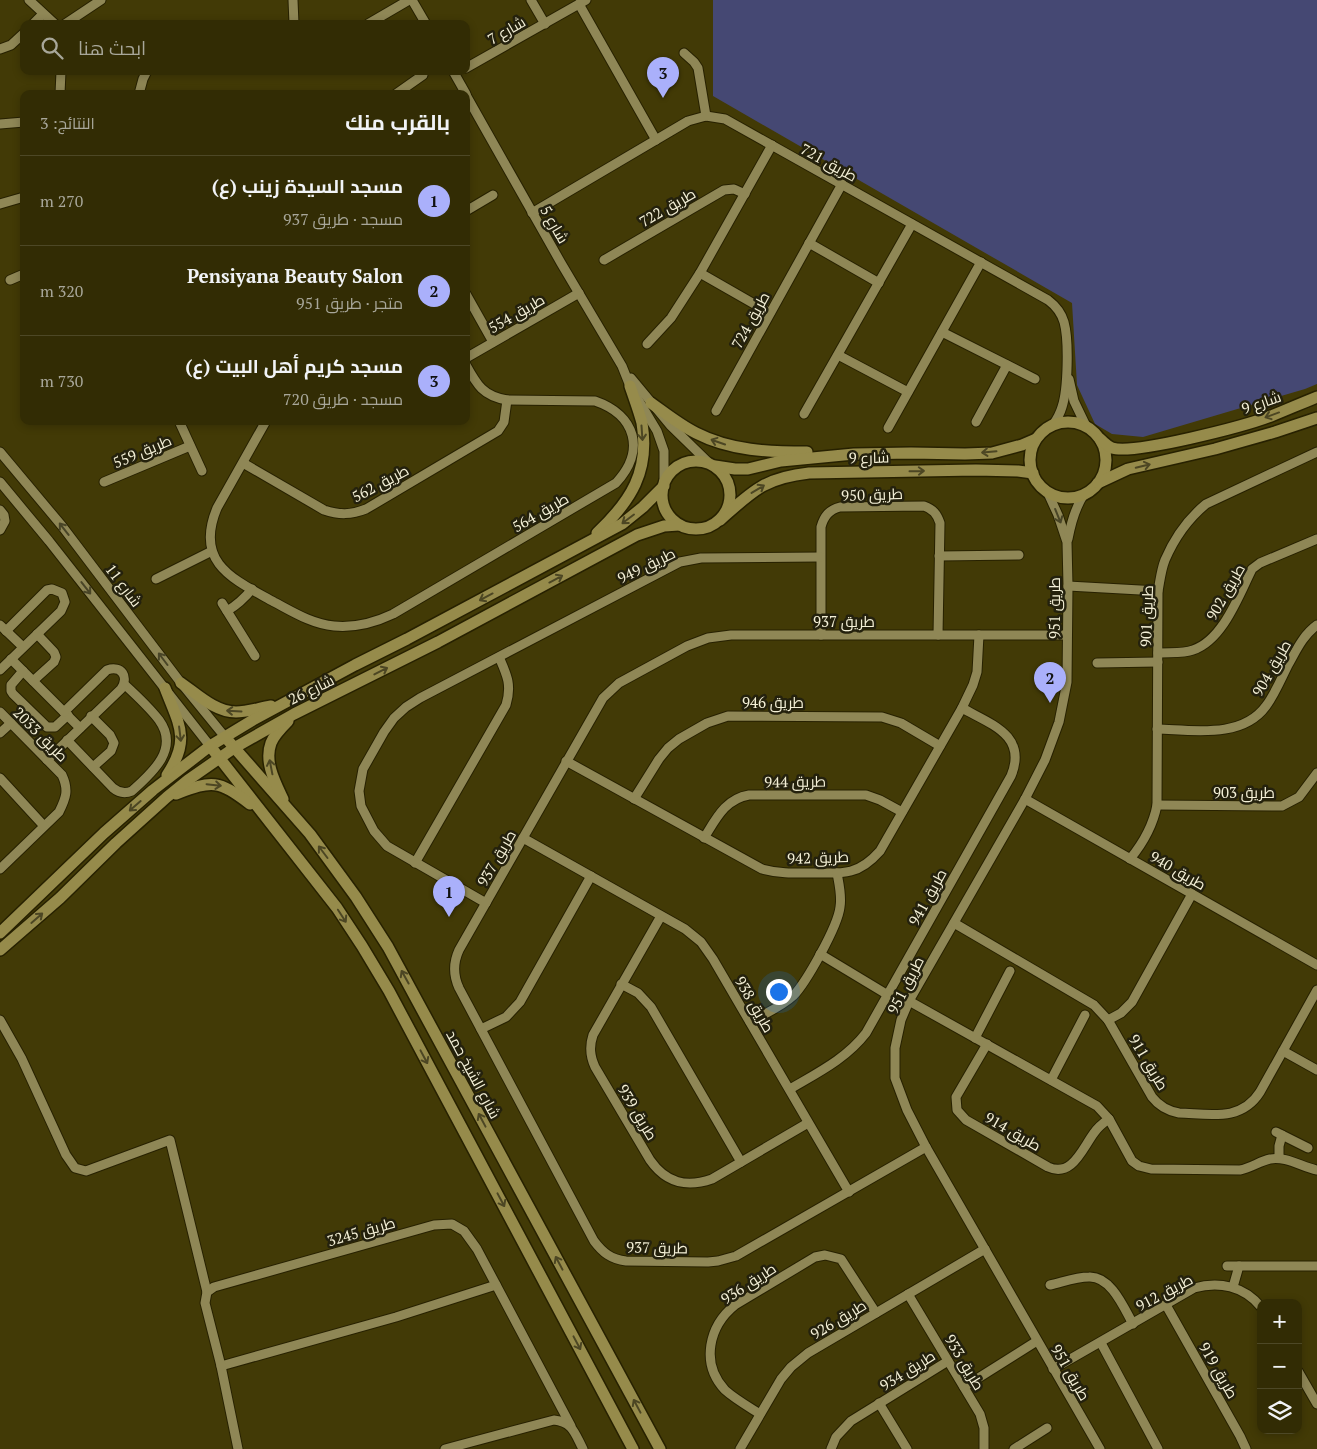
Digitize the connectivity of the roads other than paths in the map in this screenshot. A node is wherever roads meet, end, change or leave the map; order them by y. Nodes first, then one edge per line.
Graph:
1 (29, 0) edge
2 (43, 0) edge
3 (101, 0) edge
4 (294, 0) edge
5 (411, 0) edge
6 (531, 0) edge
7 (582, 2) edge
8 (41, 12) junction
9 (36, 20) edge
10 (50, 20) edge
11 (72, 20) edge
12 (294, 20) edge
13 (375, 20) edge
14 (424, 20) edge
15 (545, 24) junction
16 (20, 36) edge
17 (0, 49) edge
18 (684, 53) dead end
19 (470, 66) edge
20 (61, 75) edge
21 (146, 75) edge
22 (424, 75) dead end
23 (457, 75) edge
24 (60, 90) edge
25 (140, 90) edge
26 (402, 90) edge
27 (464, 90) edge
28 (470, 101) edge
29 (706, 116) junction
30 (20, 122) edge
31 (0, 124) edge
32 (656, 140) junction
33 (772, 145) junction
34 (842, 184) junction
35 (745, 194) junction
36 (493, 195) dead end
37 (20, 198) edge
38 (0, 204) edge
39 (470, 209) edge
40 (532, 212) junction
41 (912, 224) junction
42 (809, 243) junction
43 (604, 260) dead end
44 (981, 262) junction
45 (700, 273) junction
46 (20, 276) edge
47 (10, 280) dead end
48 (879, 283) junction
49 (579, 293) junction
50 (470, 301) edge
51 (770, 312) junction
52 (942, 332) junction
53 (493, 342) junction
54 (647, 344) dead end
55 (838, 355) junction
56 (470, 356) edge
57 (1007, 365) junction
58 (622, 366) junction
59 (1067, 366) junction
60 (470, 372) edge
61 (1035, 380) dead end
62 (630, 386) junction
63 (908, 392) junction
64 (1317, 397) edge
65 (507, 400) junction
66 (651, 403) junction
67 (716, 411) dead end
68 (804, 414) dead end
69 (1317, 418) edge
70 (976, 422) dead end
71 (181, 425) edge
72 (264, 425) edge
73 (1053, 425) junction
74 (1086, 426) junction
75 (888, 428) dead end
76 (1099, 438) junction
77 (1036, 440) junction
78 (190, 446) junction
79 (0, 452) edge
80 (1317, 452) edge
81 (854, 454) junction
82 (243, 463) junction
83 (713, 465) junction
84 (202, 471) dead end
85 (1033, 474) junction
86 (0, 482) edge
87 (104, 482) dead end
88 (664, 484) junction
89 (1098, 484) junction
90 (1047, 491) junction
91 (1084, 494) junction
92 (0, 510) edge
93 (720, 520) junction
94 (679, 525) junction
95 (0, 530) edge
96 (1317, 538) edge
97 (1067, 542) junction
98 (583, 546) junction
99 (212, 551) junction
100 (1019, 555) dead end
101 (939, 556) junction
102 (820, 557) junction
103 (156, 579) dead end
104 (1068, 586) junction
105 (252, 589) junction
106 (1158, 591) junction
107 (1317, 625) edge
108 (3, 628) edge
109 (37, 634) junction
110 (821, 635) junction
111 (938, 635) junction
112 (980, 635) junction
113 (1067, 635) junction
114 (23, 647) junction
115 (255, 656) dead end
116 (499, 657) junction
117 (1158, 657) junction
118 (11, 659) junction
119 (1098, 663) dead end
120 (0, 670) edge
121 (23, 671) junction
122 (33, 682) junction
123 (181, 683) junction
124 (124, 684) junction
125 (165, 688) junction
126 (282, 704) junction
127 (962, 708) junction
128 (0, 712) edge
129 (66, 714) junction
130 (294, 714) junction
131 (91, 716) junction
132 (11, 723) junction
133 (80, 728) junction
134 (1157, 728) junction
135 (0, 733) edge
136 (225, 737) junction
137 (67, 740) junction
138 (210, 746) junction
139 (940, 746) junction
140 (234, 748) junction
141 (220, 758) junction
142 (47, 760) junction
143 (566, 761) junction
144 (93, 767) junction
145 (1317, 773) edge
146 (0, 778) edge
147 (161, 784) junction
148 (167, 797) junction
149 (634, 799) junction
150 (1025, 799) junction
151 (1158, 805) junction
152 (290, 811) junction
153 (262, 812) junction
154 (902, 812) junction
155 (44, 826) junction
156 (523, 838) junction
157 (704, 838) junction
158 (1130, 859) junction
159 (415, 863) junction
160 (0, 869) edge
161 (837, 873) junction
162 (591, 876) junction
163 (1192, 894) junction
164 (486, 903) junction
165 (661, 916) junction
166 (954, 923) junction
167 (0, 934) edge
168 (0, 950) edge
169 (820, 954) junction
170 (1317, 965) edge
171 (1010, 972) dead end
172 (621, 984) junction
173 (1317, 990) edge
174 (888, 994) junction
175 (909, 1001) junction
176 (1085, 1015) dead end
177 (0, 1020) edge
178 (1108, 1020) junction
179 (750, 1022) junction
180 (481, 1029) junction
181 (975, 1038) junction
182 (987, 1044) junction
183 (1283, 1051) junction
184 (1317, 1070) edge
185 (1050, 1080) junction
186 (790, 1089) junction
187 (1108, 1119) junction
188 (808, 1123) junction
189 (926, 1147) junction
190 (1308, 1148) dead end
191 (1279, 1158) junction
192 (741, 1162) junction
193 (1317, 1170) edge
194 (849, 1192) junction
195 (985, 1249) junction
196 (1227, 1266) dead end
197 (1239, 1266) junction
198 (1317, 1266) edge
199 (1050, 1284) dead end
200 (496, 1285) junction
201 (1233, 1287) junction
202 (207, 1292) junction
203 (908, 1294) junction
204 (1257, 1302) edge
205 (1166, 1305) junction
206 (876, 1313) junction
207 (1133, 1324) junction
208 (1037, 1340) junction
209 (1101, 1343) junction
210 (948, 1361) junction
211 (221, 1366) junction
212 (1053, 1369) junction
213 (1302, 1378) edge
214 (964, 1387) junction
215 (879, 1403) junction
216 (1317, 1404) edge
217 (760, 1414) junction
218 (571, 1426) junction
219 (1047, 1428) dead end
220 (238, 1449) edge
221 (444, 1449) edge
222 (583, 1449) edge
223 (633, 1449) edge
224 (660, 1449) edge
225 (740, 1449) edge
226 (831, 1449) edge
227 (907, 1449) edge
228 (984, 1449) edge
229 (1014, 1449) edge
230 (1100, 1449) edge
231 (1158, 1449) edge
232 (1246, 1449) edge

1 - 8 street
2 - 8 street
3 - 11 street
4 - 12 street
5 - 13 street
5 - 14 street
6 - 15 street
7 - 15 street, شارع 7
7 - 32 street
8 - 9 street
8 - 10 street
15 - 19 street, شارع 7
16 - 17 street
18 - 29 street
20 - 24 street
21 - 25 street
22 - 26 street
23 - 27 street, شارع 5
28 - 40 street, شارع 5
29 - 32 street
29 - 33 street, طريق 721
30 - 31 street
32 - 40 street
33 - 34 street, طريق 721
33 - 35 street
34 - 41 street, طريق 721
34 - 42 street, طريق 724
35 - 43 street, طريق 722
35 - 45 street
36 - 39 street
37 - 38 street
40 - 49 street, شارع 5
41 - 44 street, طريق 721
41 - 48 street
42 - 48 street
42 - 51 street, طريق 724
44 - 52 street
44 - 59 street, طريق 721
45 - 51 street
45 - 54 street
46 - 47 street
48 - 55 street
49 - 53 street, طريق 554
49 - 58 street, شارع 5
50 - 53 street
51 - 67 street, طريق 724
52 - 57 street
52 - 63 street
53 - 56 street, طريق 554
55 - 63 street
55 - 68 street
57 - 61 street
57 - 70 street
58 - 62 street, شارع 5
58 - 66 street, شارع 5
59 - 73 street, طريق 721
59 - 74 street, طريق 721
60 - 65 street, طريق 564
62 - 88 street, شارع 5
62 -> 98 main road
63 - 75 street
64 -> 76 main road, شارع 9
65 - 82 street, طريق 562
65 - 105 street, طريق 564
81 -> 66 main road
66 - 83 street, شارع 5
89 -> 69 main road
71 - 78 street, طريق 559
72 - 82 street
73 - 74 main road
73 - 77 main road
74 - 76 main road
76 - 89 main road
77 -> 81 main road, شارع 9
77 - 85 main road
78 - 84 street, طريق 559
78 - 87 street, طريق 559
123 -> 79 street, شارع 11
80 - 106 street, طريق 901
81 - 83 main road, شارع 9
82 - 99 street
83 - 88 main road
83 - 93 main road
85 - 90 main road
93 -> 85 main road, شارع 9
86 -> 125 street, شارع 11
88 - 94 main road
88 -> 98 main road, شارع 26
89 - 91 main road
90 - 91 main road
90 -> 97 street, طريق 951
91 - 97 street, طريق 951
92 - 95 street
93 - 94 main road
130 -> 94 main road, شارع 26
96 - 117 street, طريق 902
97 - 104 street, طريق 951
98 -> 126 main road, شارع 26
99 - 103 street
99 - 105 street, طريق 564
100 - 101 street
101 - 102 street, طريق 950
101 - 111 street, طريق 950
102 - 110 street, طريق 950
102 - 116 street, طريق 949
104 - 106 street
104 - 113 street, طريق 951
105 - 115 street
106 - 117 street, طريق 901
107 - 134 street, طريق 904
108 - 109 street
108 - 114 street
109 - 114 street
109 - 122 street
110 - 111 street, طريق 937
110 - 143 street, طريق 937
111 - 112 street, طريق 937
112 - 113 street, طريق 937
112 - 127 street, طريق 942
113 - 150 street, طريق 951
114 - 118 street
116 - 159 street
116 - 159 street, طريق 949
117 - 119 street, طريق 902
117 - 134 street, طريق 901
118 - 120 street
118 - 121 street
121 - 122 street
121 - 129 street
122 - 129 street
126 -> 123 main road
123 - 136 street, شارع 11
124 - 129 street
124 - 131 street
124 - 144 street
125 - 138 street, شارع 11
125 -> 147 main road
126 - 136 main road, شارع 26
127 - 139 street, طريق 942
127 - 174 street, طريق 941
128 - 132 street, طريق 2033
129 - 133 street
130 - 140 main road, شارع 26
152 -> 130 main road
131 - 133 street
131 - 144 street
132 - 135 street
132 - 142 street, طريق 2033
133 - 137 street
134 - 151 street, طريق 901
136 - 138 main road, شارع 26
136 - 140 main road, شارع الشيخ حمد
137 - 142 street
137 - 144 street
138 - 141 main road
138 - 147 main road, شارع 26
139 - 149 street, طريق 946
139 - 154 street, طريق 942
140 - 141 main road, شارع 26
140 - 152 main road, شارع الشيخ حمد
141 - 148 main road, شارع 26
141 - 153 main road
142 - 155 street, طريق 2033
143 - 149 street, طريق 942
143 - 156 street, طريق 937
145 - 151 street, طريق 903
146 - 155 street
147 -> 167 main road, شارع 26
148 -> 153 main road
168 -> 148 main road, شارع 26
149 - 157 street, طريق 942
150 - 158 street, طريق 940
150 - 166 street, طريق 951
151 - 158 street, طريق 901
224 -> 152 main road, شارع الشيخ حمد
153 -> 223 main road
154 - 157 street, طريق 944
154 - 161 street, طريق 942
155 - 160 street, طريق 2033
156 - 162 street, طريق 938
156 - 164 street, طريق 937
157 - 161 street, طريق 942
158 - 163 street, طريق 940
159 - 164 street, طريق 949
161 - 169 street
162 - 165 street, طريق 938
162 - 180 street
163 - 170 street, طريق 940
163 - 178 street
164 - 180 street, طريق 937
165 - 172 street, طريق 939
165 - 179 street, طريق 938
166 - 175 street, طريق 951
166 - 178 street, طريق 911
169 - 174 street
169 - 179 street
171 - 181 street
172 - 192 street
172 - 192 street, طريق 939
173 - 183 street, طريق 911
174 - 186 street, طريق 941
175 - 181 street
175 - 189 street, طريق 951
176 - 185 street
177 - 202 street
178 - 183 street, طريق 911
179 - 186 street, طريق 938
180 - 194 street, طريق 937
181 - 182 street
182 - 185 street
182 - 187 street, طريق 914
183 - 184 street
185 - 187 street
186 - 188 street, طريق 938
187 - 191 street
188 - 192 street, طريق 939
188 - 194 street, طريق 938
189 - 194 street, طريق 937
189 - 195 street, طريق 951
190 - 191 street
191 - 193 street
195 - 203 street, طريق 926
195 - 208 street, طريق 951
196 - 197 street
197 - 198 street
197 - 201 street
199 - 207 street, طريق 912
200 - 202 street, طريق 3245
200 - 211 street
200 - 218 street, طريق 3245
201 - 204 street, طريق 912
201 - 205 street, طريق 912
202 - 211 street
203 - 206 street, طريق 926
203 - 210 street, طريق 933
205 - 207 street, طريق 912
205 - 232 street, طريق 919
206 - 217 street, طريق 926
206 - 217 street, طريق 936
207 - 209 street, طريق 912
208 - 212 street, طريق 951
208 - 214 street
209 - 212 street, طريق 912
209 - 231 street
210 - 214 street, طريق 933
210 - 215 street, طريق 934
211 - 220 street
212 - 230 street, طريق 951
213 - 216 street
214 - 228 street, طريق 933
215 - 226 street, طريق 934
215 - 227 street, طريق 934
217 - 225 street, طريق 926
218 - 221 street
218 - 222 street, طريق 3245
219 - 229 street

